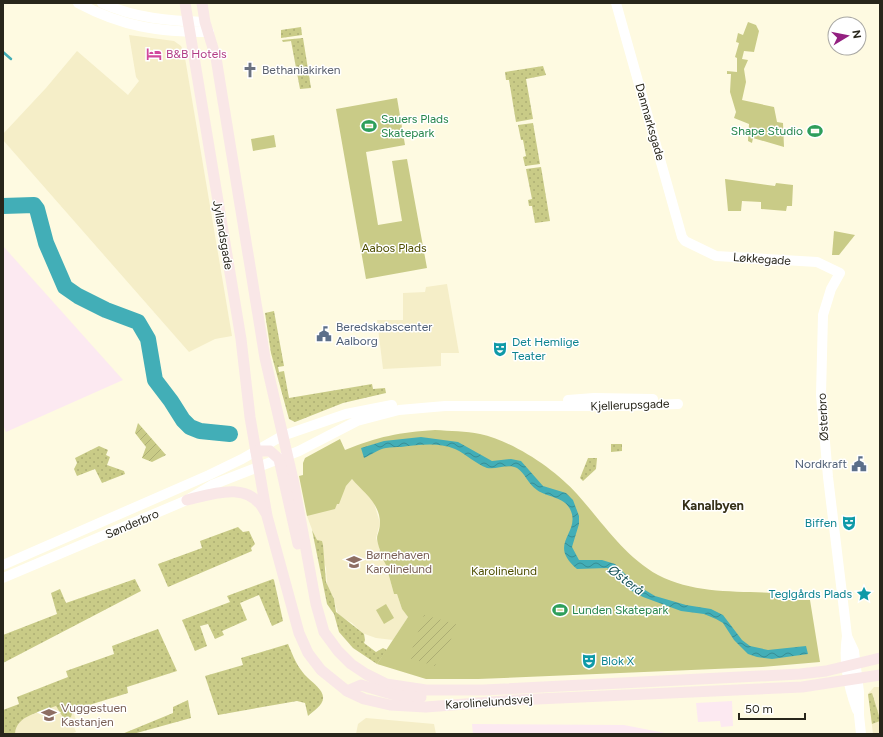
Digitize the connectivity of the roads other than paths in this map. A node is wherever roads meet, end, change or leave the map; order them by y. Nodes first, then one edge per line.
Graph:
1 (78, 3) edge
2 (102, 3) edge
3 (185, 3) edge
4 (202, 3) edge
5 (616, 3) edge
6 (189, 26) junction
7 (207, 27) junction
8 (685, 241) joint
9 (840, 273) joint
10 (282, 436) junction
11 (256, 451) junction
12 (279, 455) junction
13 (258, 467) junction
14 (187, 500) junction
15 (267, 516) junction
16 (3, 565) edge
17 (3, 578) edge
18 (880, 658) edge
19 (851, 665) junction
20 (358, 669) junction
21 (878, 676) edge
22 (853, 680) junction
23 (361, 685) junction
24 (483, 690) junction
25 (347, 691) junction
26 (358, 696) junction
27 (861, 734) edge

1 - 6 street
2 - 6 street
3 - 6 main road, Jyllandsgade
4 - 7 main road, Jyllandsgade
5 - 8 street, Danmarksgade
6 - 7 street
6 - 11 main road, Jyllandsgade
7 - 10 main road, Jyllandsgade
8 - 9 street, Løkkegade
9 - 19 street, Østerbro
10 - 11 street, Sønderbro
10 - 12 main road, Jyllandsgade
10 - 12 street
10 - 12 street, Kjellerupsgade
11 - 12 main road
11 - 13 main road, Jyllandsgade
11 - 16 street, Sønderbro
12 - 13 street
12 - 20 main road, Karolinelundsvej
13 - 14 street, Sønderbro
13 - 15 main road, Karolinelundsvej
14 - 15 main road
14 - 17 street, Sønderbro
15 - 25 main road, Karolinelundsvej
18 - 19 main road, Karolinelundsvej
19 - 22 street, Østerbro
19 - 24 main road, Karolinelundsvej
20 - 23 main road
20 - 24 main road, Karolinelundsvej
21 - 22 main road, Karolinelundsvej
22 - 26 main road, Karolinelundsvej
22 - 27 street, Østerbro
23 - 24 main road
23 - 25 main road
23 - 26 main road
25 - 26 main road, Karolinelundsvej

